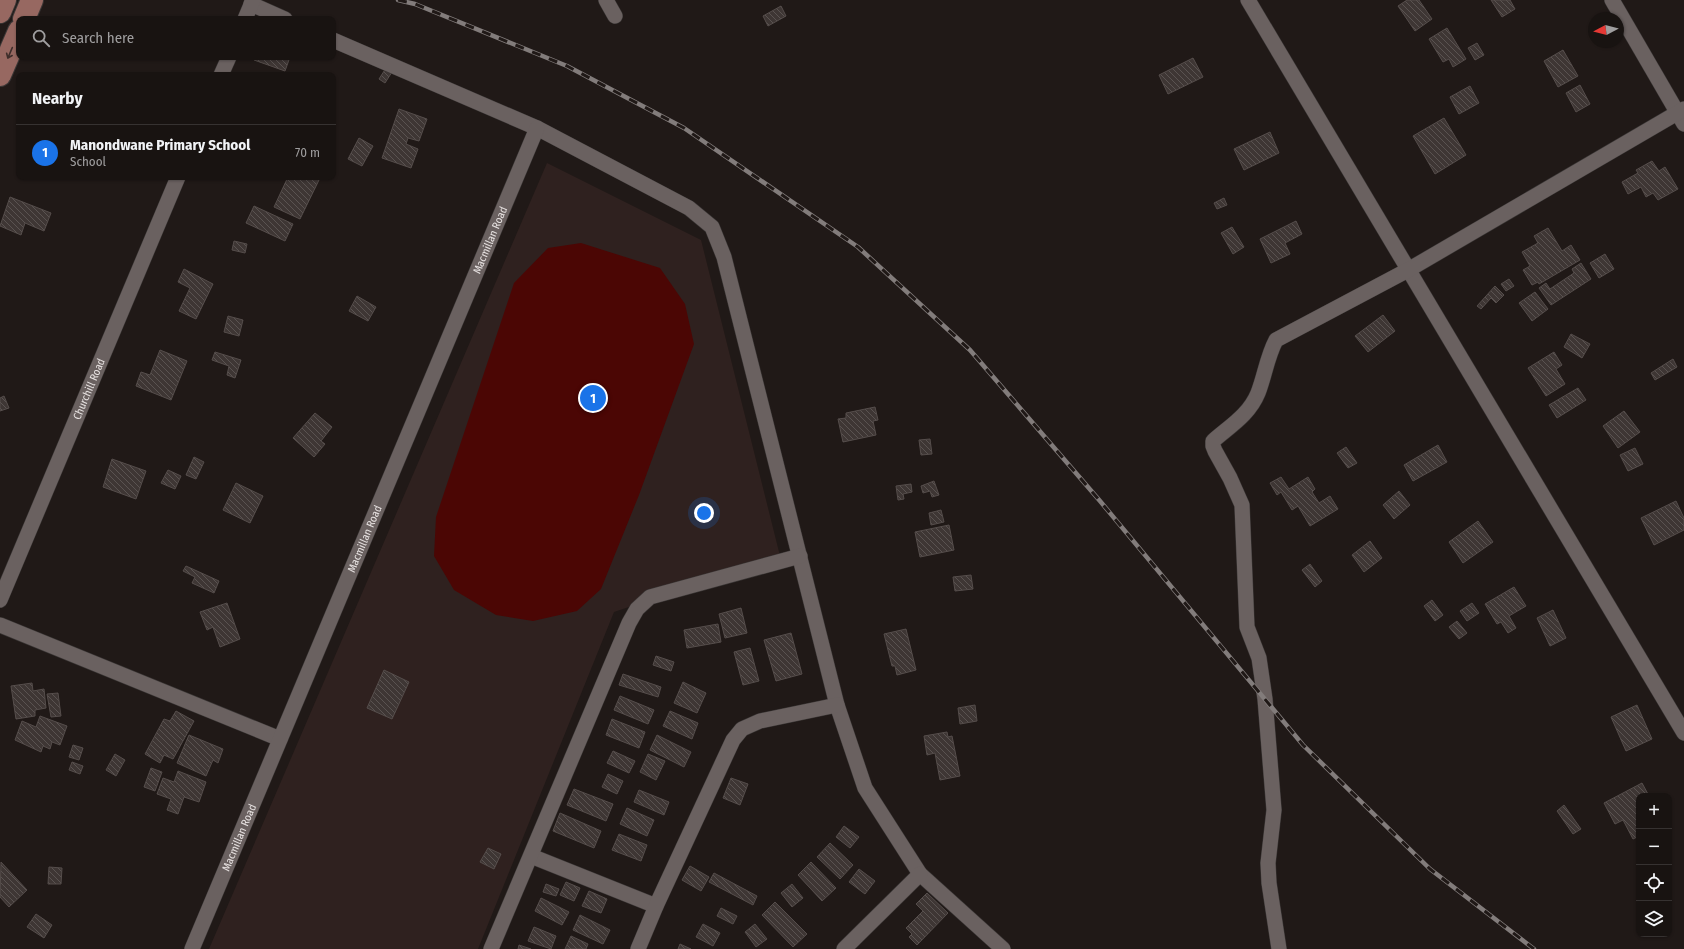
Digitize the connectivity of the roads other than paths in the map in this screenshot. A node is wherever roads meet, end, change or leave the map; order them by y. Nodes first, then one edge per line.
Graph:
1 (5, 0) edge
2 (32, 0) edge
3 (606, 0) edge
4 (1248, 0) edge
5 (1612, 0) edge
6 (252, 2) edge
7 (0, 12) edge
8 (25, 16) edge
9 (246, 16) edge
10 (279, 16) edge
11 (615, 16) dead end
12 (16, 38) edge
13 (336, 41) edge
14 (228, 60) edge
15 (222, 72) edge
16 (0, 75) edge
17 (1682, 115) edge
18 (537, 128) junction
19 (177, 180) edge
20 (1408, 270) junction
21 (800, 556) junction
22 (0, 600) edge
23 (0, 625) edge
24 (838, 705) junction
25 (1684, 733) edge
26 (280, 739) junction
27 (531, 856) junction
28 (920, 874) junction
29 (656, 906) junction
30 (192, 949) edge
31 (491, 949) edge
32 (638, 949) edge
33 (844, 949) edge
34 (1003, 949) edge
35 (1279, 949) edge

1 - 7 main road
2 - 8 main road
3 - 11 street
4 - 20 street
5 - 17 street
6 - 9 street
6 - 10 street
12 -> 16 main road
13 - 18 street
14 - 15 street
17 - 20 street
18 - 21 street
18 - 26 street, Macmillan Road
19 - 22 street, Churchill Road
20 - 25 street
20 - 35 street
21 - 24 street
21 - 27 street
23 - 26 street
24 - 28 street
24 - 29 street
26 - 30 street, Macmillan Road
27 - 29 street
27 - 31 street
28 - 33 street
28 - 34 street
29 - 32 street

